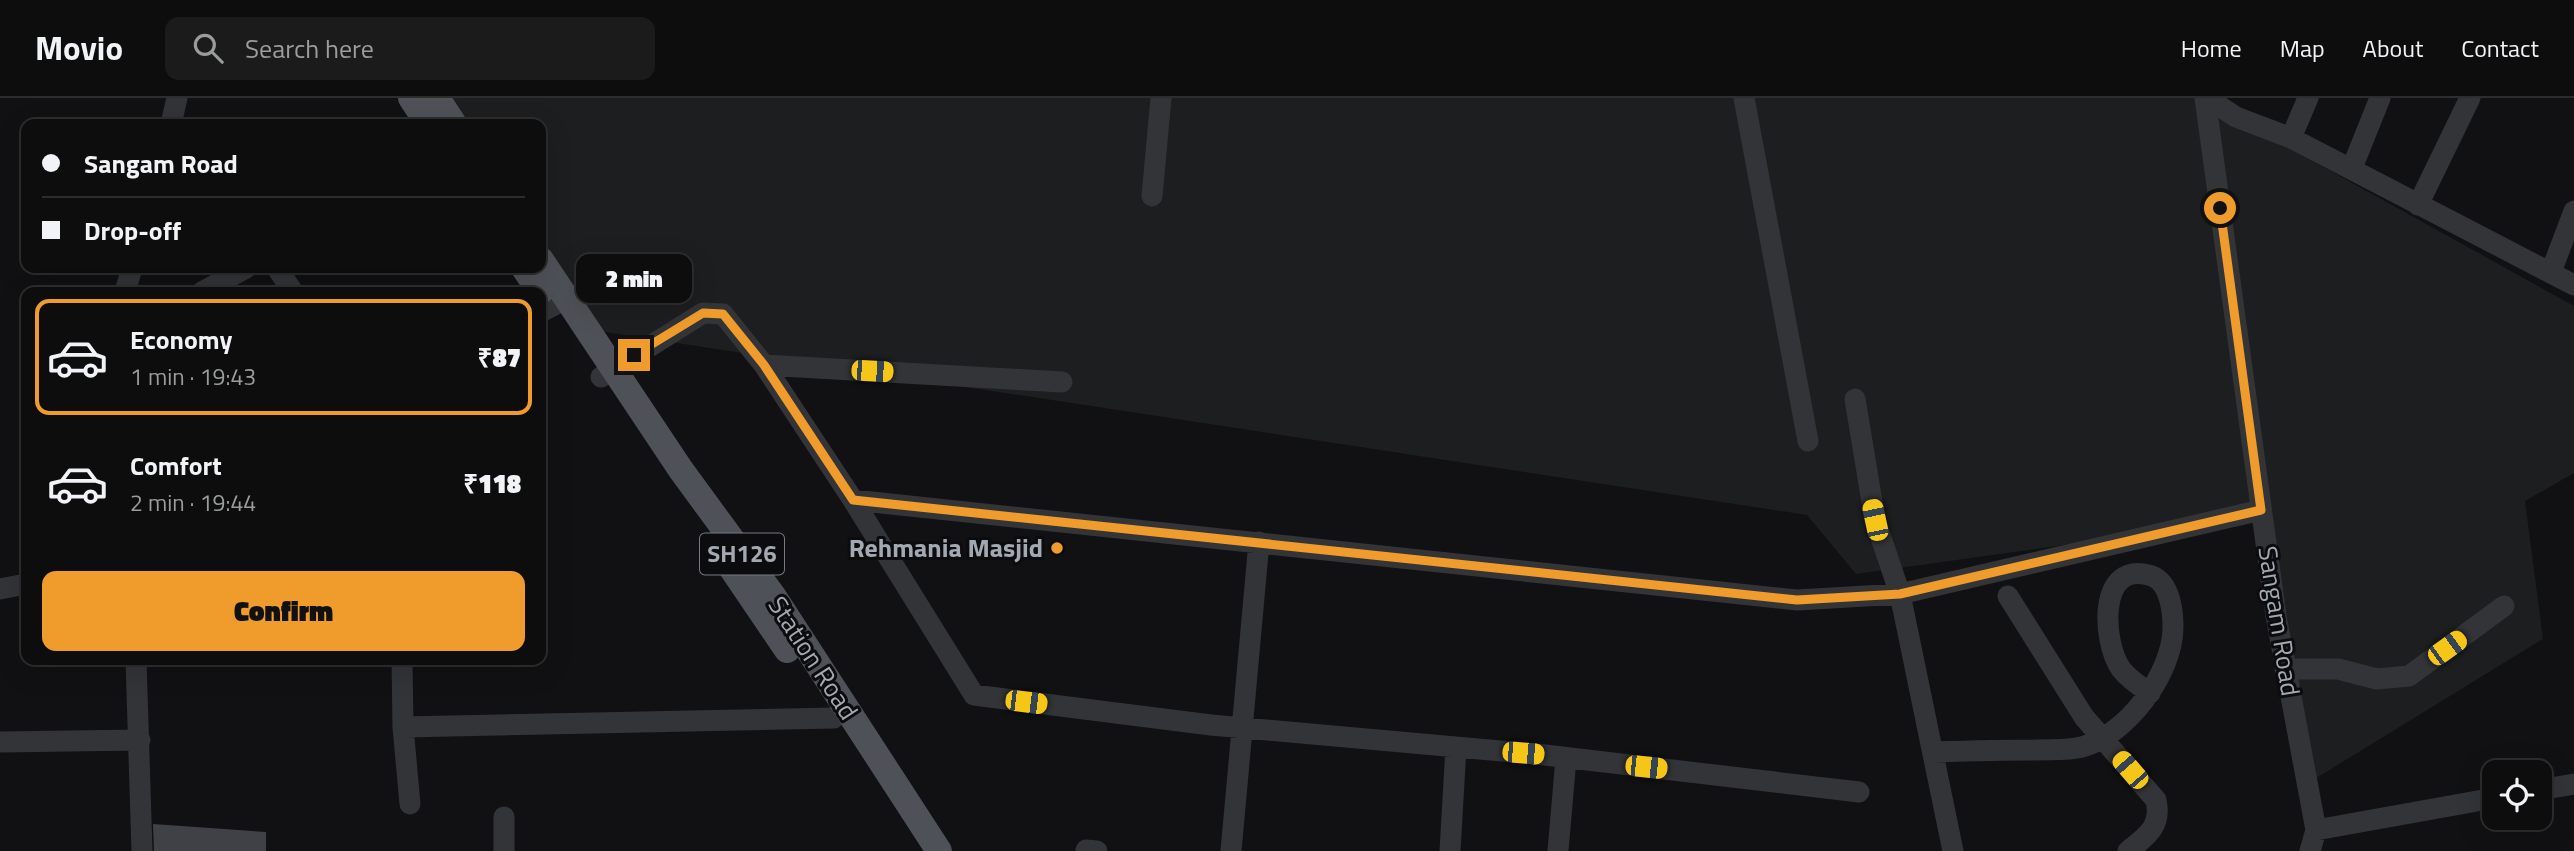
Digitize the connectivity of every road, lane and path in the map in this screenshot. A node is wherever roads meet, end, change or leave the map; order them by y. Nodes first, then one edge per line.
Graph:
1 (411, 98) edge
2 (437, 98) edge
3 (1161, 98) edge
4 (1744, 98) edge
5 (2206, 98) edge
6 (2308, 98) edge
7 (2380, 98) edge
8 (2470, 98) edge
9 (2238, 108) edge
10 (425, 119) edge
11 (451, 119) edge
12 (2291, 138) junction
13 (2352, 168) junction
14 (1152, 196) dead end
15 (2418, 205) junction
16 (2574, 211) edge
17 (2551, 272) junction
18 (237, 273) edge
19 (2574, 285) edge
20 (211, 287) edge
21 (548, 301) edge
22 (764, 365) junction
23 (606, 373) junction
24 (1062, 382) dead end
25 (1855, 399) dead end
26 (1808, 441) dead end
27 (853, 500) junction
28 (2261, 510) junction
29 (1259, 542) junction
30 (21, 584) edge
31 (0, 589) edge
32 (1900, 594) junction
33 (2008, 596) dead end
34 (2504, 606) dead end
35 (136, 665) edge
36 (402, 665) edge
37 (2286, 669) junction
38 (2150, 693) junction
39 (834, 718) junction
40 (403, 727) junction
41 (1241, 728) junction
42 (2102, 737) junction
43 (140, 740) junction
44 (0, 742) edge
45 (1456, 747) junction
46 (1933, 752) junction
47 (1566, 758) junction
48 (2574, 784) edge
49 (2552, 788) edge
50 (1859, 792) dead end
51 (2482, 800) edge
52 (410, 804) dead end
53 (505, 817) dead end
54 (2315, 830) junction
55 (142, 851) edge
56 (504, 851) edge
57 (919, 851) edge
58 (939, 851) edge
59 (1231, 851) edge
60 (1450, 851) edge
61 (1558, 851) edge
62 (1953, 851) edge
63 (2128, 851) edge
64 (2310, 851) edge

1 - 10 main road
2 - 11 main road
3 - 14 street
4 - 26 street
5 - 9 street
5 - 28 street, Sangam Road
6 - 12 street
7 - 13 street
8 - 15 street
9 - 12 street
12 - 13 street
13 - 15 street
15 - 17 street
16 - 17 street
17 - 19 street
18 - 20 street
21 - 23 main road, Station Road / SH126
22 - 23 street
22 - 24 street
22 - 27 street
23 - 39 main road, Station Road / SH126
23 - 58 main road, Station Road / SH126
25 - 32 street
27 - 29 street
27 - 41 street
28 - 32 street
28 - 37 street, Sangam Road
29 - 32 street
29 - 41 street
30 - 31 street
32 - 46 street
33 - 42 street
34 - 37 street
35 - 43 street
36 - 40 street
37 - 54 street, Sangam Road
38 - 38 street
38 - 42 street
39 - 40 street
39 - 57 main road, Station Road / SH126
40 - 52 street
41 - 45 street
41 - 59 street
42 - 46 street
42 - 63 street
43 - 44 street
43 - 55 street
45 - 47 street
45 - 60 street
46 - 62 street
47 - 50 street
47 - 61 street
48 - 49 street
51 - 54 street
53 - 56 street
54 - 64 street, Sangam Road

